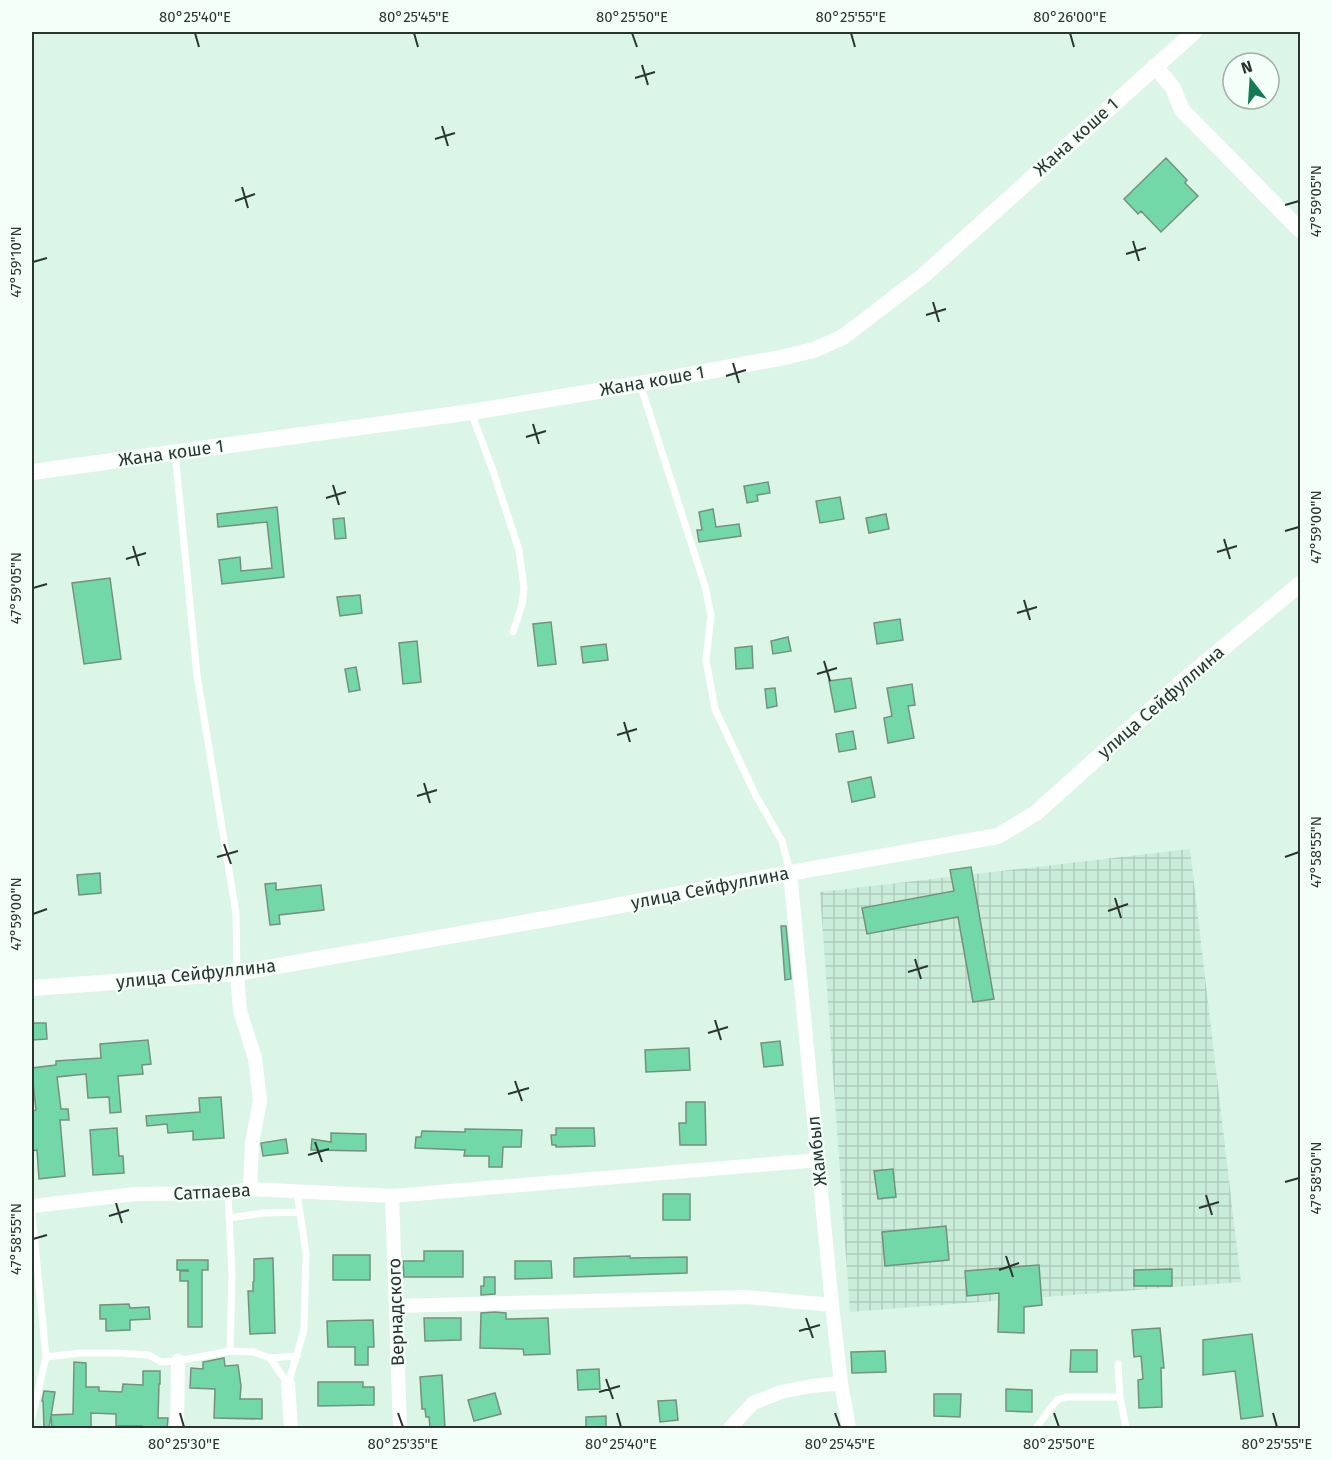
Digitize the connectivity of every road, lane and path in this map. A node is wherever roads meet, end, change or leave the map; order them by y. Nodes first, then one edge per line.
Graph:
1 (1194, 32) edge
2 (1155, 66) junction
3 (1300, 230) edge
4 (640, 384) junction
5 (471, 412) junction
6 (176, 452) junction
7 (32, 472) edge
8 (1300, 584) edge
9 (513, 632) dead end
10 (790, 873) junction
11 (237, 973) junction
12 (32, 988) edge
13 (818, 1160) junction
14 (250, 1190) junction
15 (297, 1191) junction
16 (228, 1193) junction
17 (392, 1196) junction
18 (32, 1206) edge
19 (300, 1212) junction
20 (32, 1213) edge
21 (229, 1218) junction
22 (832, 1305) junction
23 (396, 1306) junction
24 (230, 1351) junction
25 (297, 1356) junction
26 (46, 1357) junction
27 (270, 1358) junction
28 (178, 1361) junction
29 (1118, 1364) dead end
30 (841, 1383) junction
31 (288, 1384) junction
32 (1120, 1397) junction
33 (32, 1417) edge
34 (177, 1428) edge
35 (291, 1428) edge
36 (400, 1428) edge
37 (730, 1428) edge
38 (849, 1428) edge
39 (1036, 1428) edge
40 (1126, 1428) edge

1 - 2 street, Жана коше 1
2 - 3 street
2 - 4 street, Жана коше 1
4 - 5 street, Жана коше 1
4 - 10 lane
5 - 6 street, Жана коше 1
5 - 9 lane
6 - 7 street, Жана коше 1
6 - 11 lane
8 - 10 street, улица Сейфуллина
10 - 11 street, улица Сейфуллина
10 - 13 street, Жамбыл
11 - 12 street, улица Сейфуллина
11 - 14 street
13 - 17 street, Сатпаева
13 - 22 street, Жамбыл
14 - 15 street, Сатпаева
14 - 16 street, Сатпаева
15 - 17 street, Сатпаева
15 - 19 lane
16 - 18 street, Сатпаева
16 - 21 lane
17 - 23 street, Вернадского
19 - 21 lane
19 - 25 lane
20 - 26 lane
21 - 24 lane
22 - 23 street
22 - 30 street, Жамбыл
23 - 36 street, Вернадского
24 - 27 lane
24 - 28 lane
25 - 27 lane
25 - 31 lane
26 - 28 lane
26 - 33 lane
27 - 31 lane
28 - 34 street
29 - 32 lane
30 - 37 street
30 - 38 street, Жамбыл
31 - 35 street
32 - 39 lane
32 - 40 lane

